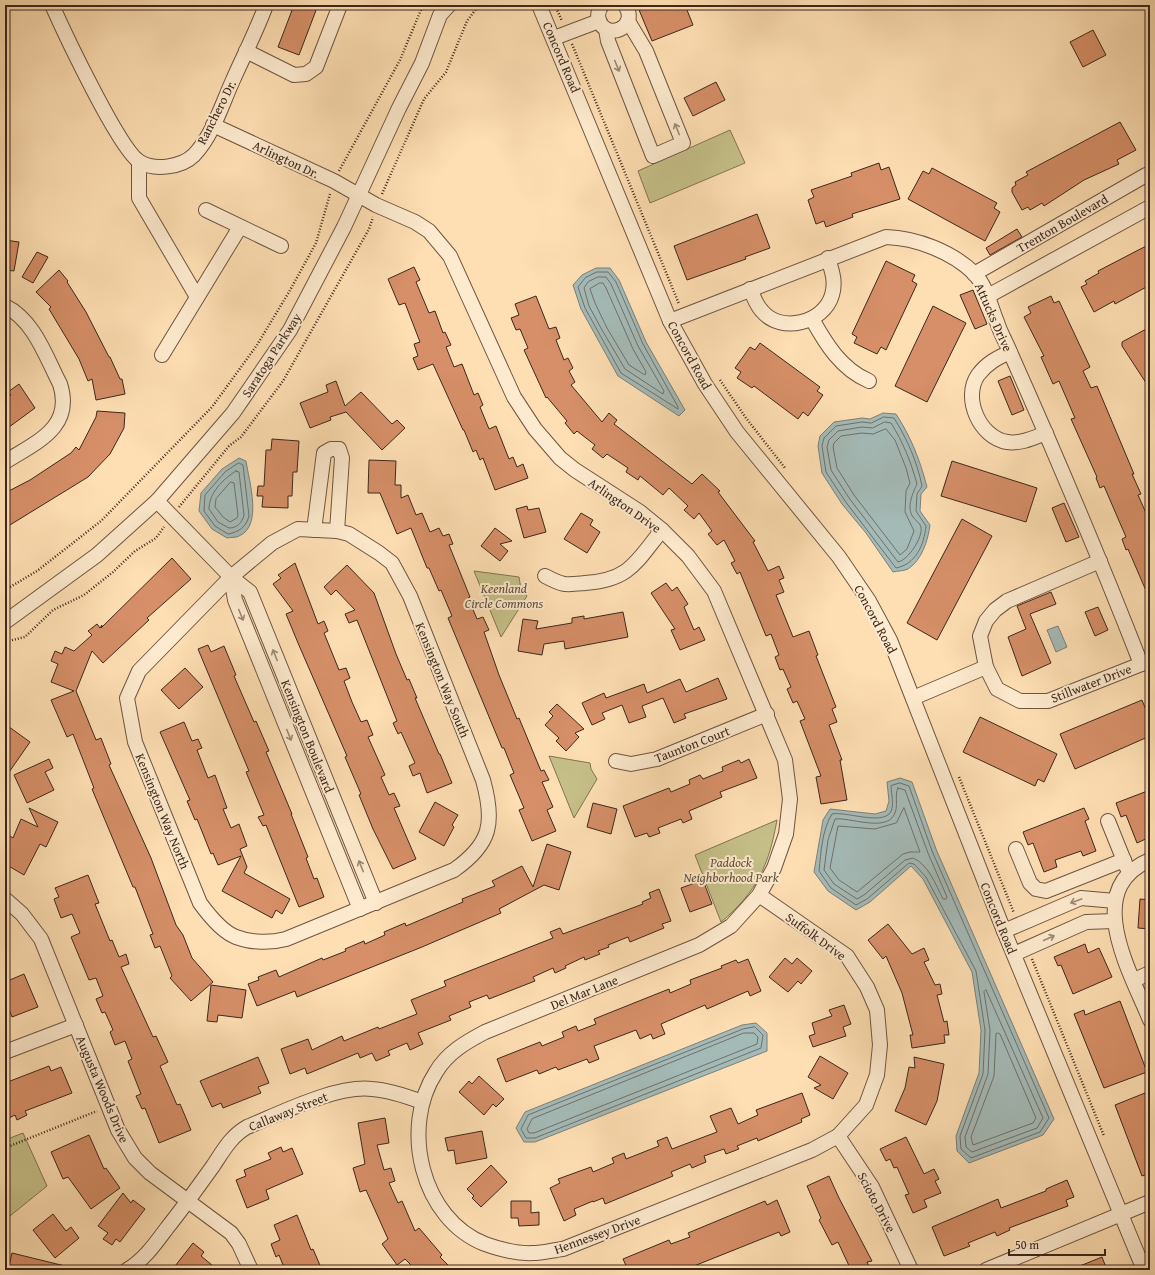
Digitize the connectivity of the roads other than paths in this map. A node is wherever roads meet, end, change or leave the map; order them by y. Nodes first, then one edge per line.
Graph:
1 (52, 5) edge
2 (266, 5) edge
3 (340, 5) edge
4 (539, 5) edge
5 (602, 5) edge
6 (625, 5) edge
7 (442, 8) edge
8 (628, 21) junction
9 (602, 25) junction
10 (554, 38) junction
11 (246, 51) junction
12 (213, 125) junction
13 (140, 162) junction
14 (1150, 176) edge
15 (358, 195) junction
16 (1150, 207) edge
17 (206, 210) dead end
18 (240, 227) junction
19 (281, 246) dead end
20 (828, 258) junction
21 (974, 274) junction
22 (750, 289) junction
23 (988, 296) junction
24 (197, 297) junction
25 (5, 306) edge
26 (812, 319) junction
27 (670, 321) junction
28 (1010, 352) junction
29 (162, 354) dead end
30 (869, 380) dead end
31 (1046, 433) junction
32 (5, 462) edge
33 (157, 501) junction
34 (314, 530) junction
35 (662, 530) junction
36 (337, 531) junction
37 (1100, 561) junction
38 (545, 576) dead end
39 (231, 577) junction
40 (5, 622) edge
41 (1146, 662) edge
42 (986, 667) junction
43 (913, 698) junction
44 (766, 714) junction
45 (616, 761) dead end
46 (1108, 821) dead end
47 (1016, 849) dead end
48 (1124, 860) junction
49 (1150, 860) edge
50 (1129, 874) junction
51 (759, 895) junction
52 (5, 899) edge
53 (1115, 901) junction
54 (376, 903) junction
55 (360, 909) junction
56 (1114, 921) junction
57 (1004, 932) junction
58 (1014, 954) junction
59 (1150, 973) edge
60 (1134, 980) junction
61 (1150, 1020) edge
62 (76, 1025) junction
63 (5, 1052) edge
64 (422, 1102) junction
65 (838, 1136) junction
66 (188, 1201) junction
67 (1150, 1202) edge
68 (1120, 1215) junction
69 (126, 1270) edge
70 (250, 1270) edge
71 (911, 1270) edge
72 (986, 1270) edge
73 (1144, 1270) edge

1 - 13 street
2 - 11 street, Ranchero Dr.
3 - 11 street
4 - 10 street, Concord Road
5 - 9 street
6 - 8 street
7 - 15 street, Saratoga Parkway
8 - 9 street
9 -> 8 street
9 - 10 street
10 - 27 street, Concord Road
11 - 12 street, Ranchero Dr.
12 - 13 street, Ranchero Dr.
12 - 15 street, Arlington Dr.
13 - 24 street
14 - 21 street, Trenton Boulevard
15 - 33 street, Saratoga Parkway
15 - 35 street, Arlington Drive
16 - 23 street
17 - 18 street
18 - 19 street
18 - 24 street
20 - 21 street, Attucks Drive
20 - 22 street, Attucks Drive
20 - 26 street
21 - 23 street, Attucks Drive
22 - 26 street
22 - 27 street, Attucks Drive
23 - 28 street, Attucks Drive
24 - 29 street
25 - 32 street
26 - 30 street
27 - 43 street, Concord Road
28 - 31 street, Attucks Drive
28 - 31 street
31 - 37 street, Attucks Drive
33 - 39 street, Kensington Boulevard
33 - 40 street, Saratoga Parkway
34 - 36 street, Kensington Way South
34 - 36 street
34 - 39 street, Kensington Way South
35 - 38 street
35 - 44 street, Arlington Drive
36 - 54 street, Kensington Way South
37 - 41 street, Attucks Drive
37 - 42 street, Stillwater Drive
54 -> 39 street, Kensington Boulevard
39 -> 55 street, Kensington Boulevard
39 - 55 street, Kensington Way North
41 - 42 street, Stillwater Drive
42 - 43 street
43 - 57 street, Concord Road
44 - 45 street, Taunton Court
44 - 51 street, Arlington Drive
46 - 48 street
47 - 48 street
48 - 50 street
49 - 50 street
50 - 53 street
51 - 64 street, Del Mar Lane
51 - 65 street, Suffolk Drive
52 - 62 street, Augusta Woods Drive
53 - 56 street
53 -> 57 street
54 - 55 street, Kensington Way South
58 -> 56 street
56 - 60 street
57 - 58 street, Concord Road
58 - 68 street, Concord Road
59 - 60 street
60 - 61 street
62 - 63 street
62 - 66 street, Augusta Woods Drive
64 - 65 street, Hennessey Drive
64 - 66 street, Callaway Street
65 - 71 street, Scioto Drive
66 - 69 street, Callaway Street
66 - 70 street, Augusta Woods Drive
67 - 68 street
68 - 72 street
68 - 73 street, Concord Road

